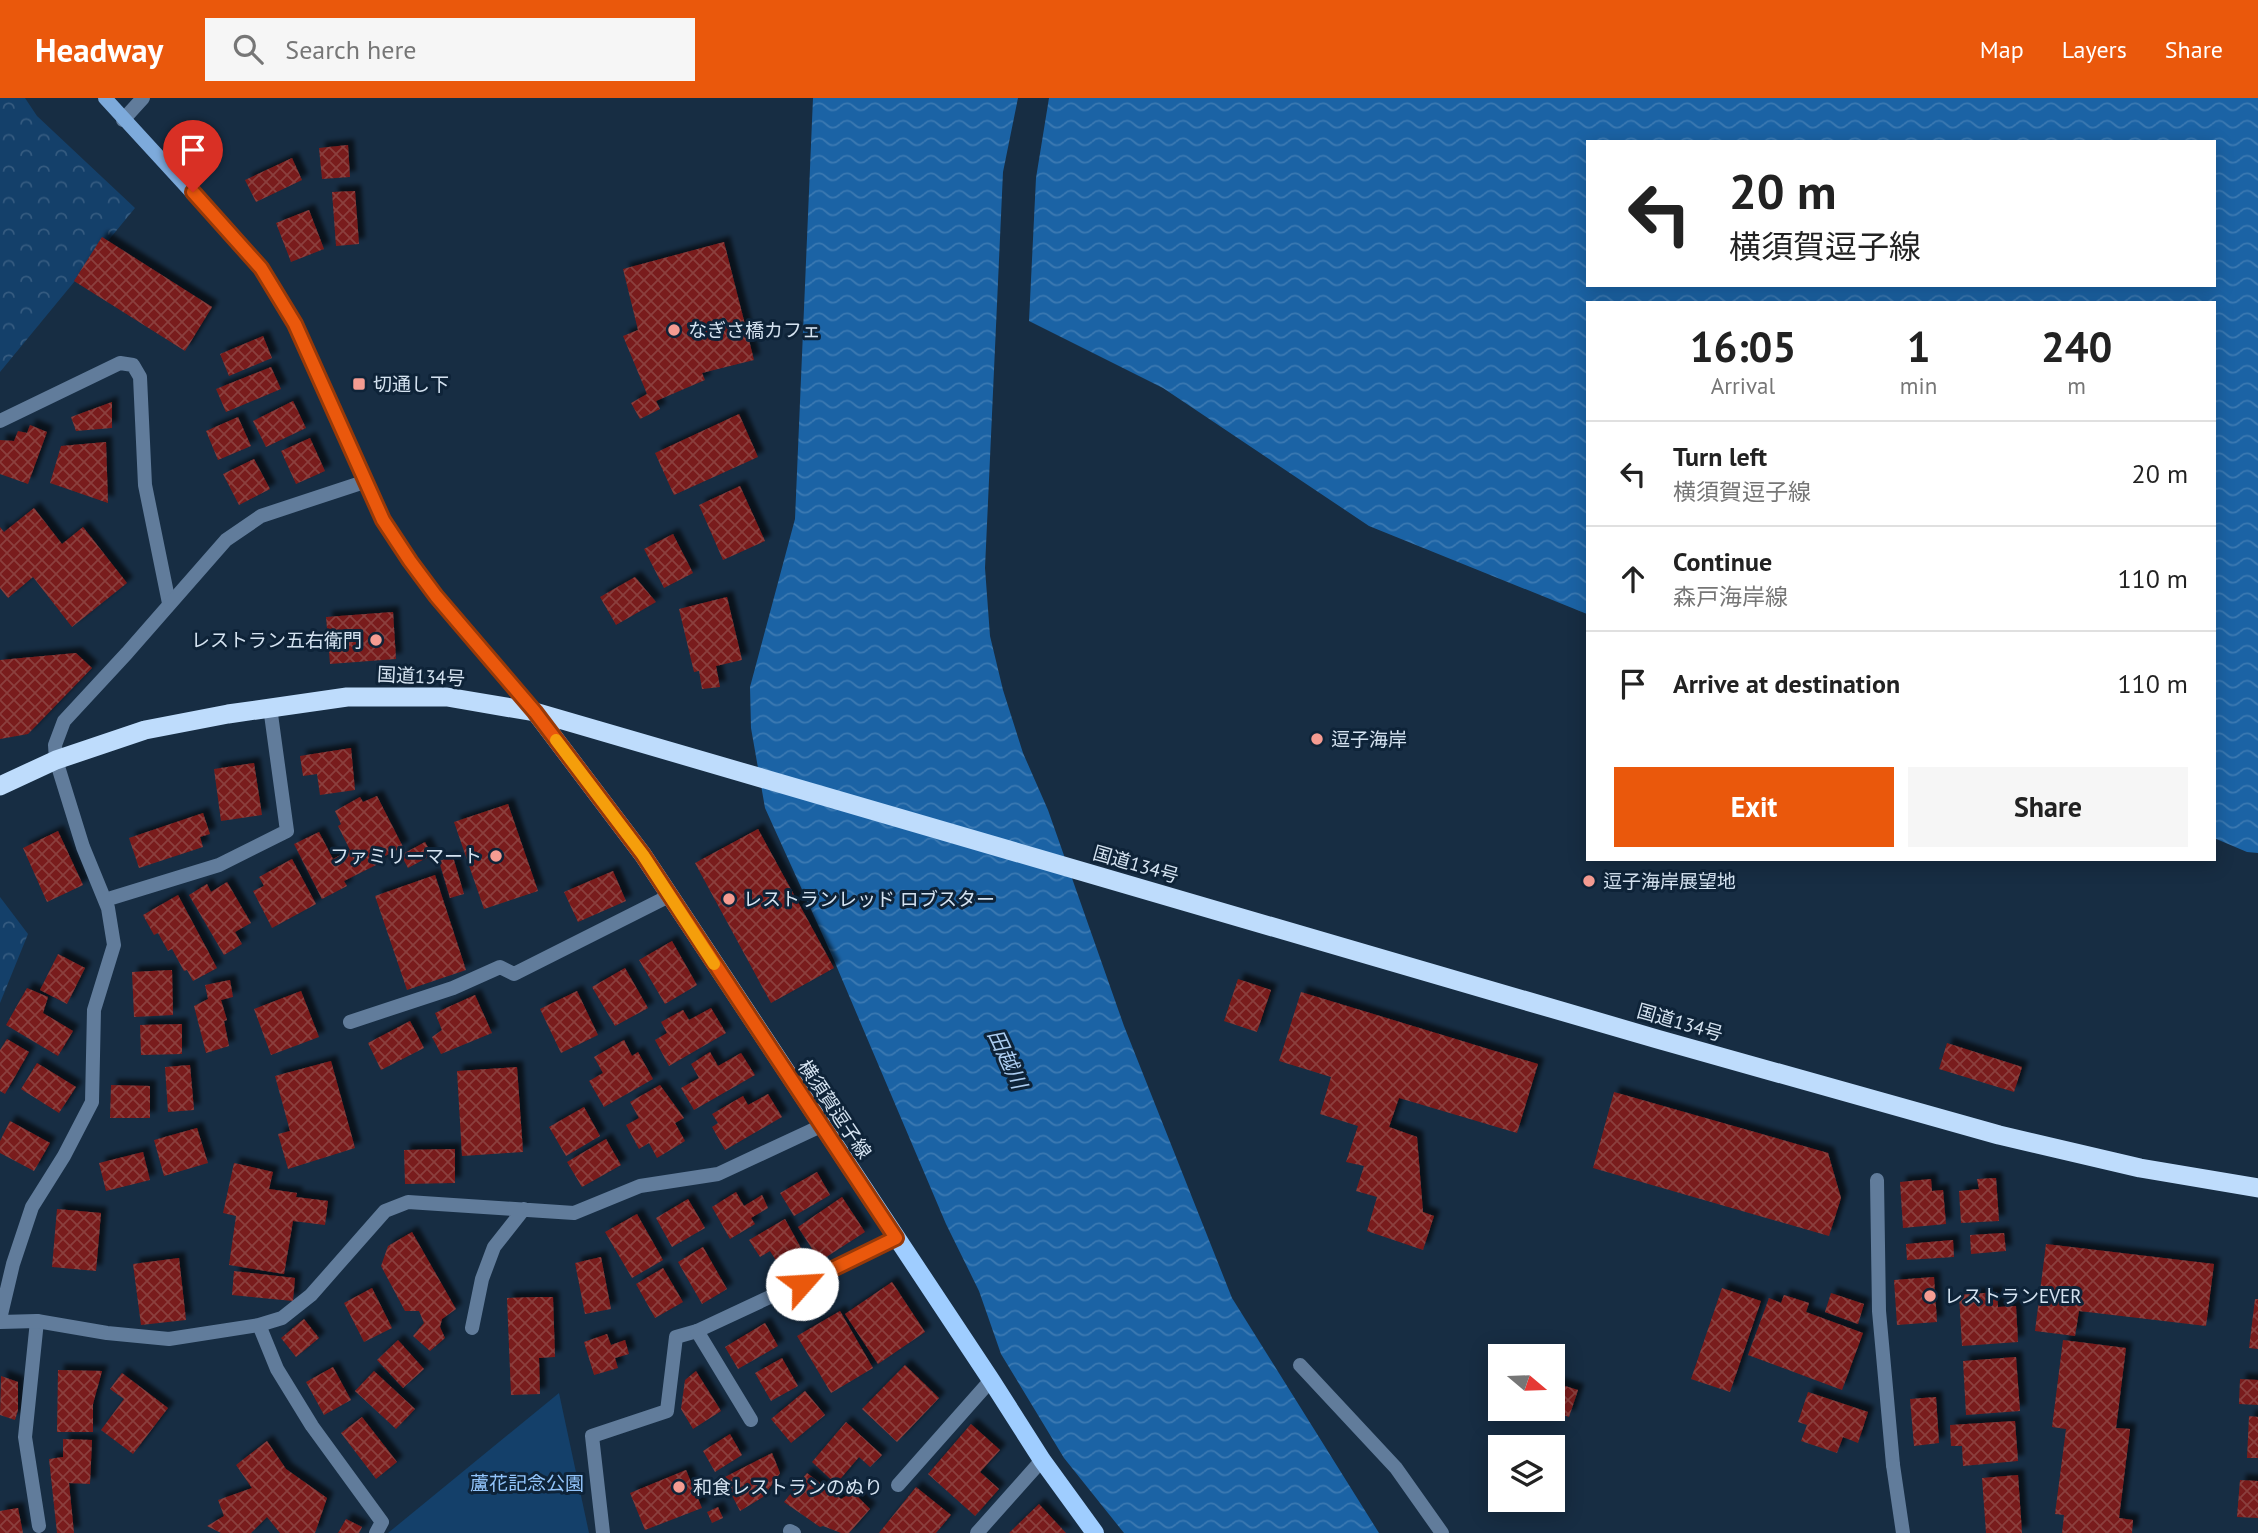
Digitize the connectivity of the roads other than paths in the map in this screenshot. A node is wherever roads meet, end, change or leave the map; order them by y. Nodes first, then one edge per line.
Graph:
1 (105, 98) edge
2 (143, 98) edge
3 (123, 120) junction
4 (0, 421) edge
5 (367, 481) junction
6 (169, 603) junction
7 (270, 707) junction
8 (535, 712) junction
9 (56, 760) junction
10 (0, 786) edge
11 (669, 896) junction
12 (105, 900) junction
13 (350, 1022) dead end
14 (821, 1126) junction
15 (1877, 1180) dead end
16 (2258, 1188) edge
17 (524, 1209) junction
18 (896, 1238) junction
19 (0, 1320) edge
20 (37, 1321) junction
21 (259, 1325) junction
22 (472, 1328) dead end
23 (697, 1332) junction
24 (1300, 1365) dead end
25 (991, 1380) junction
26 (751, 1420) dead end
27 (1042, 1460) junction
28 (898, 1485) dead end
29 (39, 1526) dead end
30 (376, 1533) edge
31 (603, 1533) edge
32 (977, 1533) edge
33 (1095, 1533) edge
34 (1442, 1533) edge
35 (1903, 1533) edge

1 - 3 main road
2 - 3 street
3 - 5 main road
4 - 6 street
5 - 6 street
5 - 8 main road
6 - 9 street
7 - 8 highway, 国道134号
7 - 9 highway, 国道134号
7 - 12 street
8 - 11 main road, 横須賀逗子線
8 - 16 highway, 国道134号
9 - 10 highway, 国道134号
9 - 12 street
11 - 13 street
11 - 14 main road, 横須賀逗子線
12 - 19 street
14 - 17 street
14 - 18 main road, 横須賀逗子線
15 - 35 street
17 - 21 street
17 - 22 street
18 - 23 street
18 - 25 main road, 横須賀逗子線
19 - 20 street
20 - 21 street
20 - 29 street
21 - 30 street
23 - 26 street
23 - 31 street
24 - 34 street
25 - 27 main road, 横須賀逗子線
25 - 28 street
27 - 32 street
27 - 33 main road, 横須賀逗子線

